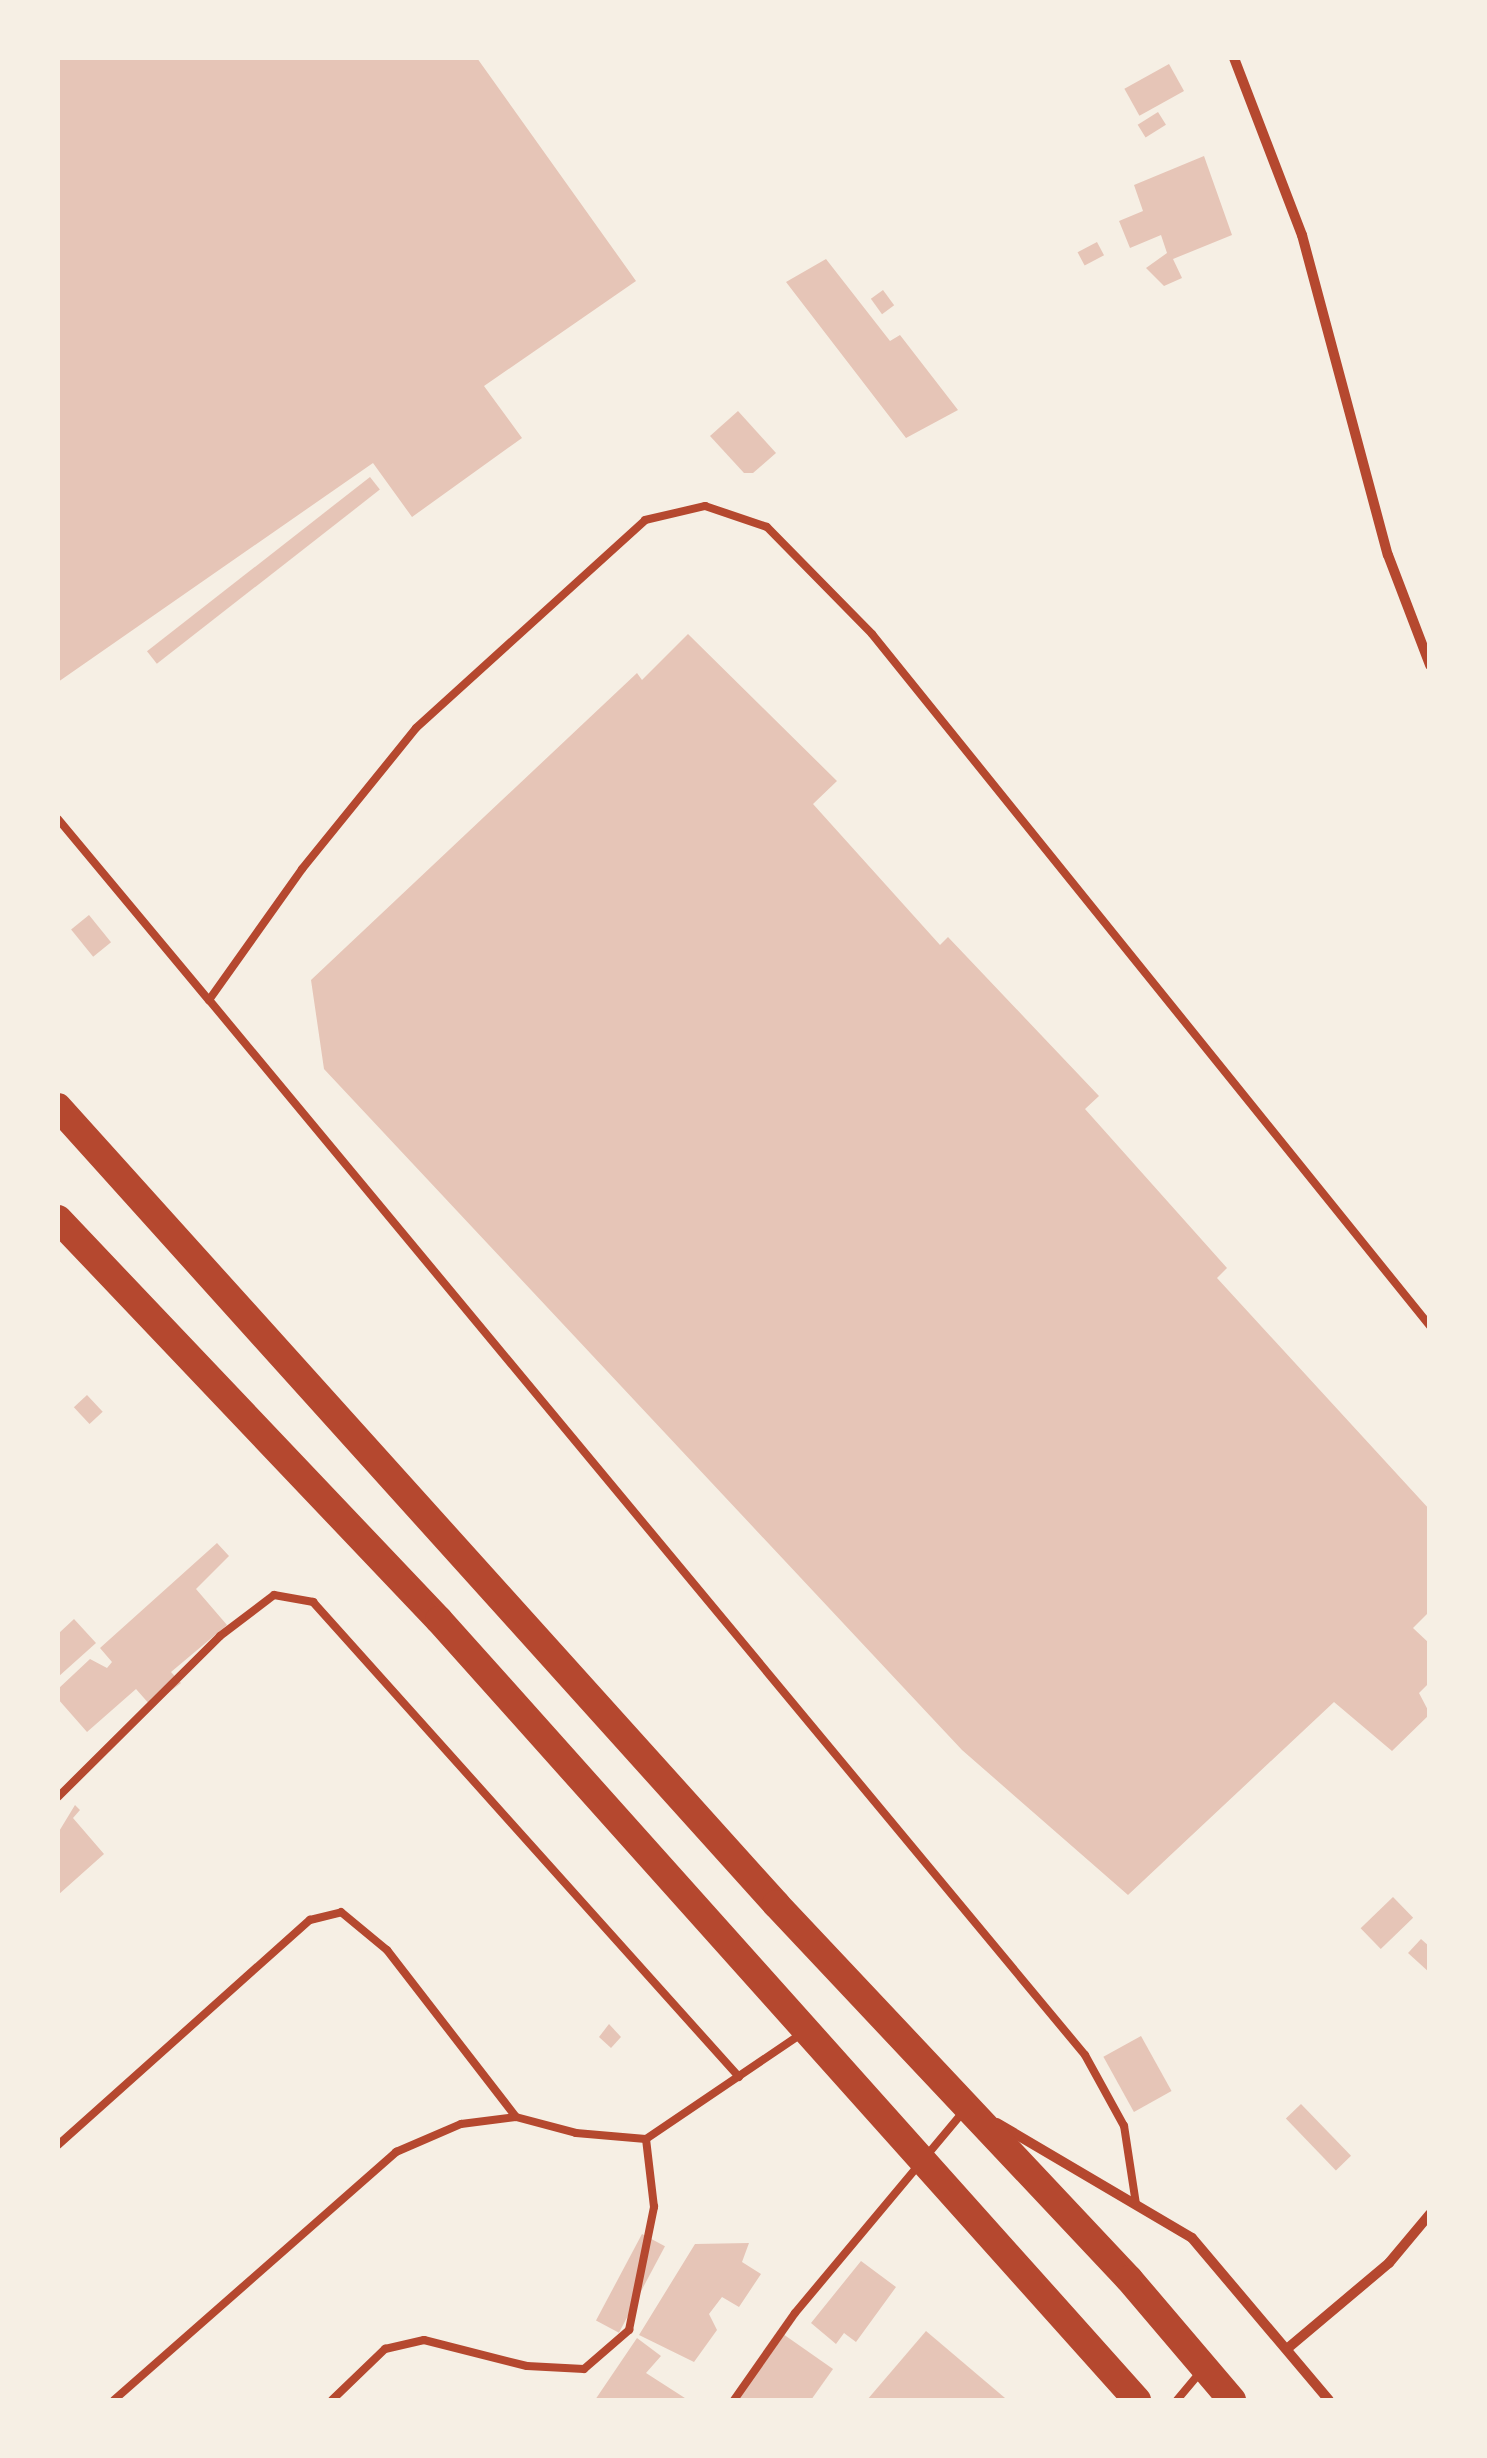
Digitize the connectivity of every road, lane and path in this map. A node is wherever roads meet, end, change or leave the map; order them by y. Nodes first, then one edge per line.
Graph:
1 (1234, 58) edge
2 (1430, 665) edge
3 (58, 819) edge
4 (209, 1000) junction
5 (58, 1107) edge
6 (58, 1219) edge
7 (1430, 1326) edge
8 (58, 1797) edge
9 (809, 2029) junction
10 (738, 2077) junction
11 (968, 2106) junction
12 (516, 2117) junction
13 (646, 2140) junction
14 (58, 2145) edge
15 (922, 2158) junction
16 (1136, 2204) junction
17 (1430, 2214) edge
18 (1288, 2348) junction
19 (1204, 2368) junction
20 (114, 2400) edge
21 (332, 2400) edge
22 (734, 2400) edge
23 (1137, 2400) edge
24 (1177, 2400) edge
25 (1232, 2400) edge
26 (1329, 2400) edge

1 - 2 street
3 - 4 lane
4 - 7 lane
4 - 16 lane
5 - 11 highway
6 - 9 highway
8 - 10 lane
9 - 10 lane
9 - 15 highway
10 - 13 lane
11 - 15 lane
11 - 16 street
11 - 19 highway
12 - 13 lane
12 - 14 lane
12 - 20 lane
13 - 21 lane
15 - 22 lane
15 - 23 highway
16 - 18 street
17 - 18 street
18 - 26 street
19 - 24 lane
19 - 25 highway

